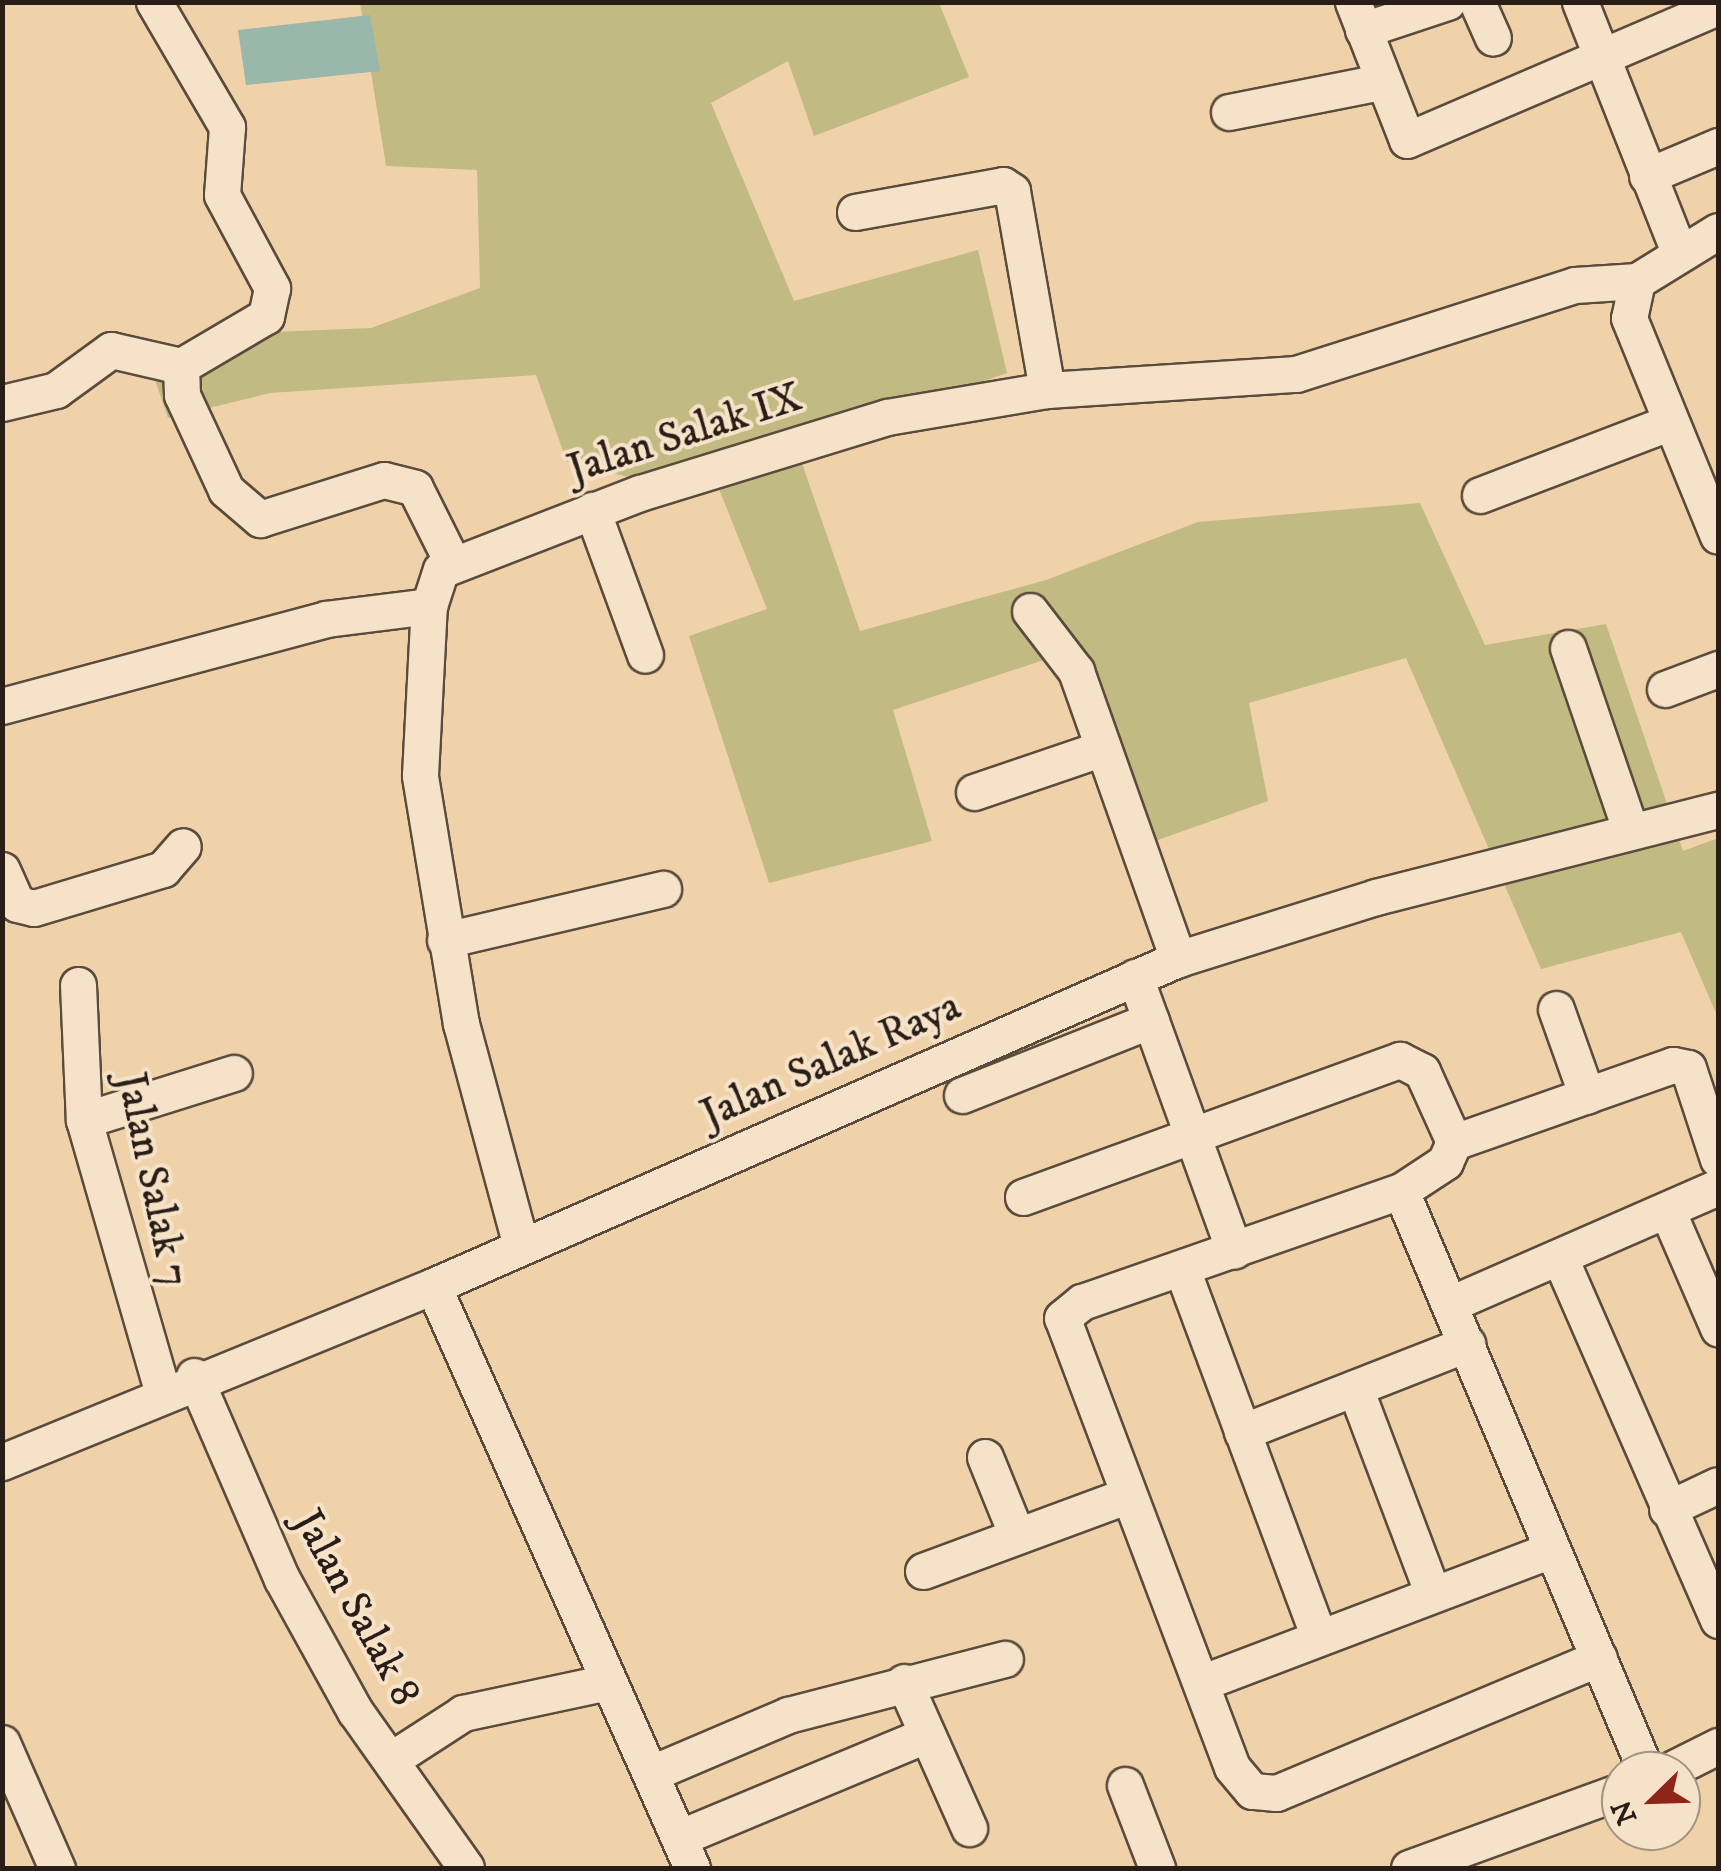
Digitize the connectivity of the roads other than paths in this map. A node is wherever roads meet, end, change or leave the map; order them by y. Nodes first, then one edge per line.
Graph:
1 (154, 2) edge
2 (1446, 2) edge
3 (1476, 2) edge
4 (1580, 2) edge
5 (1718, 6) edge
6 (1358, 16) edge
7 (1493, 38) dead end
8 (1602, 62) junction
9 (1381, 82) junction
10 (1229, 112) dead end
11 (1718, 146) edge
12 (1647, 176) junction
13 (854, 212) dead end
14 (1718, 231) edge
15 (1678, 249) junction
16 (1637, 281) junction
17 (181, 366) junction
18 (1047, 390) junction
19 (2, 402) edge
20 (1669, 423) junction
21 (1480, 495) dead end
22 (592, 510) junction
23 (1718, 536) edge
24 (452, 562) junction
25 (428, 606) junction
26 (1030, 611) dead end
27 (1568, 648) dead end
28 (645, 655) dead end
29 (1718, 669) edge
30 (1665, 689) dead end
31 (2, 706) edge
32 (1103, 748) junction
33 (974, 792) dead end
34 (1718, 810) edge
35 (1631, 832) junction
36 (184, 846) dead end
37 (2, 870) edge
38 (663, 889) dead end
39 (445, 940) junction
40 (1178, 959) junction
41 (1135, 977) junction
42 (78, 985) dead end
43 (1556, 1009) dead end
44 (1152, 1020) junction
45 (234, 1073) dead end
46 (962, 1095) dead end
47 (1587, 1096) junction
48 (84, 1120) junction
49 (1194, 1134) junction
50 (1454, 1142) junction
51 (1718, 1159) edge
52 (1718, 1186) edge
53 (1401, 1191) junction
54 (1023, 1198) dead end
55 (1667, 1210) junction
56 (522, 1246) junction
57 (1234, 1251) junction
58 (1560, 1258) junction
59 (1182, 1269) junction
60 (433, 1286) junction
61 (1450, 1304) junction
62 (1718, 1328) edge
63 (1467, 1344) junction
64 (178, 1383) junction
65 (1355, 1388) junction
66 (1242, 1432) junction
67 (985, 1457) dead end
68 (2, 1462) edge
69 (1718, 1485) edge
70 (1128, 1496) junction
71 (1667, 1509) junction
72 (1017, 1536) junction
73 (1552, 1550) junction
74 (922, 1571) dead end
75 (1433, 1594) junction
76 (1718, 1620) edge
77 (1319, 1637) junction
78 (1600, 1658) junction
79 (1005, 1659) dead end
80 (607, 1682) junction
81 (904, 1682) junction
82 (1200, 1683) junction
83 (912, 1741) dead end
84 (2, 1743) edge
85 (1638, 1751) edge
86 (392, 1759) junction
87 (652, 1773) junction
88 (1125, 1785) dead end
89 (1601, 1798) edge
90 (969, 1828) dead end
91 (687, 1853) edge
92 (57, 1868) edge
93 (466, 1868) edge
94 (1157, 1868) edge
95 (1409, 1868) edge

1 - 17 street
2 - 6 street
3 - 7 street
4 - 8 street
5 - 8 street
6 - 9 street
8 - 9 street
8 - 12 street
9 - 10 street
11 - 12 street
12 - 15 street
13 - 18 street
14 - 15 street
15 - 16 street
16 - 18 street, Jalan Salak IX
16 - 20 street
17 - 19 street
17 - 24 street
18 - 22 street, Jalan Salak IX
20 - 21 street
20 - 23 street
22 - 24 street, Jalan Salak IX
22 - 28 street
24 - 25 street
25 - 31 street
25 - 39 street
26 - 32 street
27 - 35 street
29 - 30 street
32 - 33 street
32 - 40 street
34 - 35 street, Jalan Salak Raya
35 - 40 street, Jalan Salak Raya
36 - 37 street
38 - 39 street
39 - 56 street
40 - 41 street, Jalan Salak Raya
41 - 44 street
41 - 56 street, Jalan Salak Raya
42 - 48 street, Jalan Salak 7
43 - 47 street
44 - 46 street
44 - 49 street
45 - 48 street
47 - 50 street
47 - 51 street
48 - 64 street, Jalan Salak 7
49 - 50 street
49 - 54 street
49 - 57 street
50 - 53 street
52 - 55 street
53 - 57 street
53 - 61 street
55 - 58 street
55 - 62 street
56 - 60 street, Jalan Salak Raya
57 - 59 street
58 - 61 street
58 - 71 street
59 - 66 street
59 - 70 street
60 - 64 street, Jalan Salak Raya
60 - 80 street
61 - 63 street
63 - 65 street
63 - 73 street
64 - 68 street, Jalan Salak Raya
64 - 86 street, Jalan Salak 8
65 - 66 street
65 - 75 street
66 - 77 street
67 - 72 street
69 - 71 street
70 - 72 street
70 - 82 street
71 - 76 street
72 - 74 street
73 - 75 street
73 - 78 street
75 - 77 street
77 - 82 street
78 - 82 street
78 - 85 street
79 - 81 street
80 - 86 street
80 - 87 street
81 - 87 street
81 - 90 street
83 - 91 street
84 - 92 street
86 - 93 street, Jalan Salak 8
87 - 91 street
88 - 94 street
89 - 95 street

